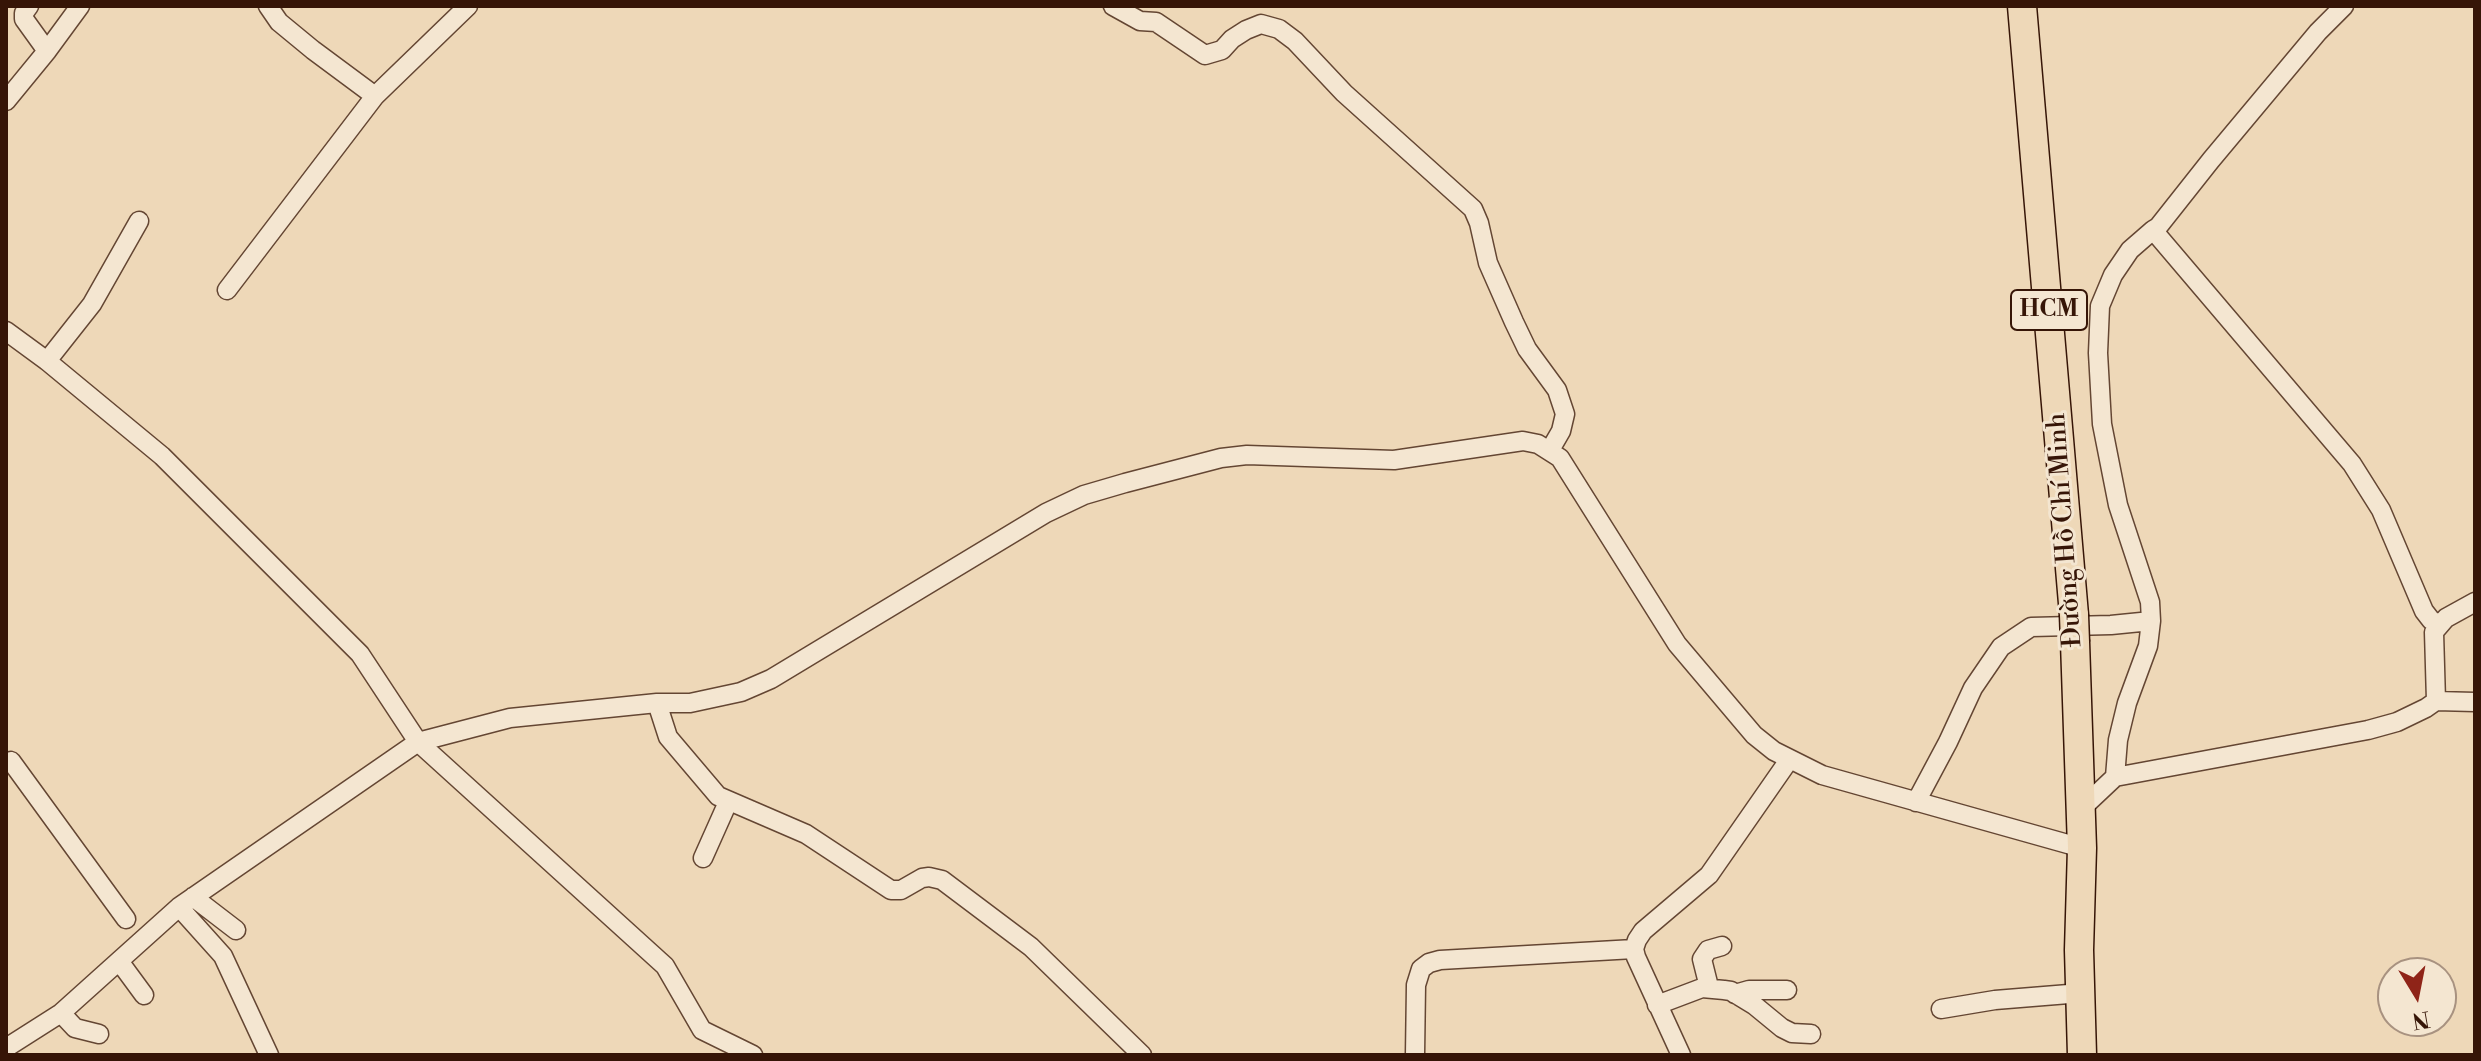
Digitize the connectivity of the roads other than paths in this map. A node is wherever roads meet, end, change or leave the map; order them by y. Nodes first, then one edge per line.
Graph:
1 (29, 6) edge
2 (80, 6) edge
3 (268, 6) edge
4 (468, 6) edge
5 (1113, 6) edge
6 (2022, 6) edge
7 (2344, 6) edge
8 (47, 51) junction
9 (375, 96) junction
10 (6, 101) edge
11 (139, 221) dead end
12 (2153, 230) junction
13 (227, 290) dead end
14 (6, 331) edge
15 (47, 361) junction
16 (1550, 450) junction
17 (2475, 602) edge
18 (2151, 621) junction
19 (2439, 624) junction
20 (2436, 701) junction
21 (2475, 702) edge
22 (657, 703) junction
23 (418, 742) junction
24 (1789, 760) junction
25 (11, 761) dead end
26 (2115, 777) junction
27 (728, 802) junction
28 (1916, 802) junction
29 (2081, 809) junction
30 (2082, 848) junction
31 (703, 858) dead end
32 (186, 902) junction
33 (134, 930) junction
34 (236, 930) dead end
35 (1722, 946) dead end
36 (1634, 949) junction
37 (119, 961) junction
38 (1709, 987) junction
39 (1787, 990) dead end
40 (2081, 993) junction
41 (1735, 994) junction
42 (144, 995) dead end
43 (1657, 1005) junction
44 (1941, 1009) dead end
45 (61, 1013) junction
46 (99, 1034) dead end
47 (1811, 1034) dead end
48 (6, 1048) edge
49 (269, 1055) edge
50 (753, 1055) edge
51 (1142, 1055) edge
52 (1415, 1055) edge
53 (1681, 1055) edge
54 (2082, 1055) edge

1 - 8 street
2 - 8 street
3 - 9 street
4 - 9 street
5 - 16 street
6 - 29 highway, Đường Hồ Chí Minh / HCM
7 - 12 street
8 - 10 street
9 - 13 street
11 - 15 street
12 - 18 street
12 - 19 street
14 - 15 street
15 - 23 street
16 - 22 street
16 - 24 street
17 - 19 street
18 - 26 street
18 - 28 street
19 - 20 street
20 - 21 street
20 - 26 street
22 - 23 street
22 - 27 street
23 - 32 street
23 - 50 street
24 - 28 street
24 - 36 street
25 - 33 street
26 - 29 street
27 - 31 street
27 - 51 street
28 - 30 street
29 - 30 highway, Đường Hồ Chí Minh / HCM
30 - 40 highway, Đường Hồ Chí Minh / HCM
32 - 33 street
32 - 34 street
32 - 49 street
33 - 37 street
35 - 38 street
36 - 43 street
36 - 52 street
37 - 42 street
37 - 45 street
38 - 41 street
38 - 43 street
39 - 41 street
40 - 44 street
40 - 54 highway, Đường Hồ Chí Minh / HCM
41 - 47 street
43 - 53 street
45 - 46 street
45 - 48 street

